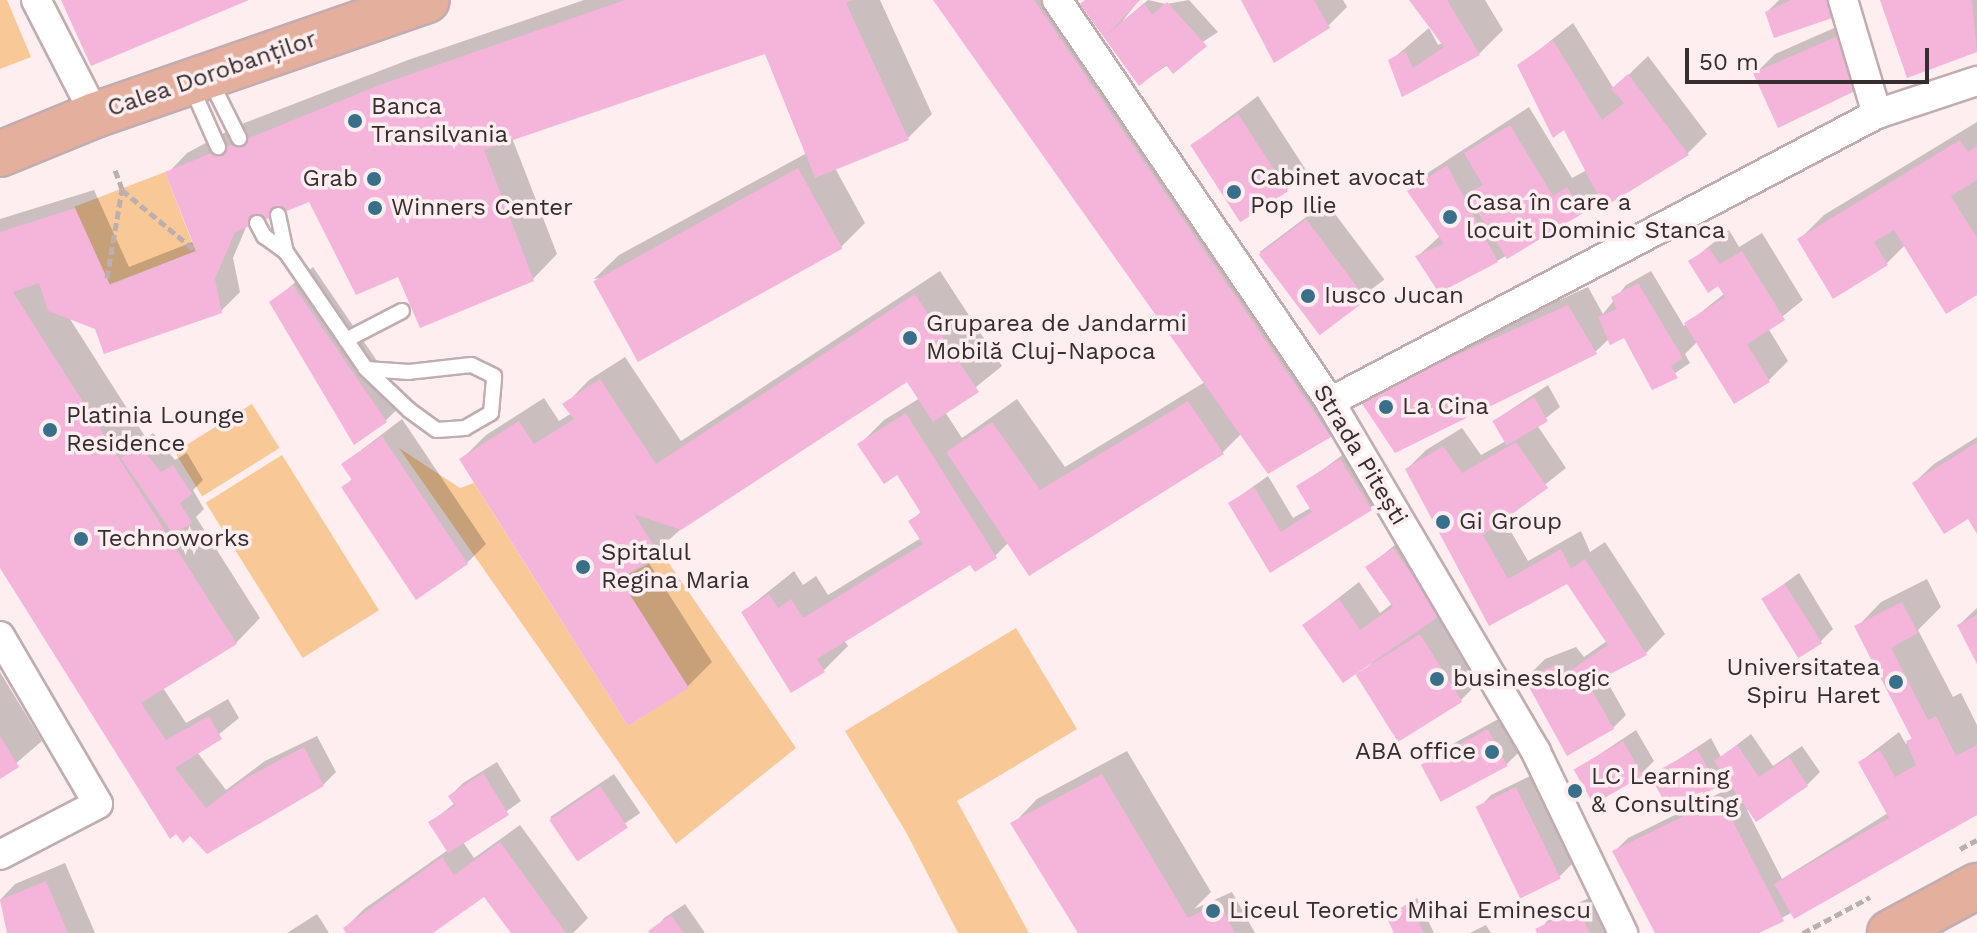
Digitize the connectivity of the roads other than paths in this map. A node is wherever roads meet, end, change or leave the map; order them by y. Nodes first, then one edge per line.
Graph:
1 (36, 0) edge
2 (427, 0) edge
3 (1057, 0) edge
4 (1843, 0) edge
5 (199, 78) junction
6 (1977, 81) edge
7 (1877, 114) junction
8 (95, 115) junction
9 (239, 138) dead end
10 (218, 147) dead end
11 (0, 154) edge
12 (278, 215) dead end
13 (257, 223) dead end
14 (286, 252) junction
15 (402, 311) dead end
16 (346, 340) junction
17 (366, 369) junction
18 (1330, 402) junction
19 (0, 636) edge
20 (0, 855) edge
21 (1977, 886) edge
22 (1623, 933) edge
23 (1890, 933) edge

1 - 8 street
2 - 5 main road, Calea Dorobanților
3 - 18 street, Strada Pitești
4 - 7 street
5 - 8 main road, Calea Dorobanților
5 - 9 lane
5 - 10 lane
6 - 7 street
7 - 18 street
8 - 11 main road, Calea Dorobanților
12 - 14 lane
13 - 14 lane
14 - 16 lane
15 - 16 lane
16 - 17 lane
17 - 17 lane
18 - 22 street, Strada Pitești
19 - 20 street
21 - 23 main road

